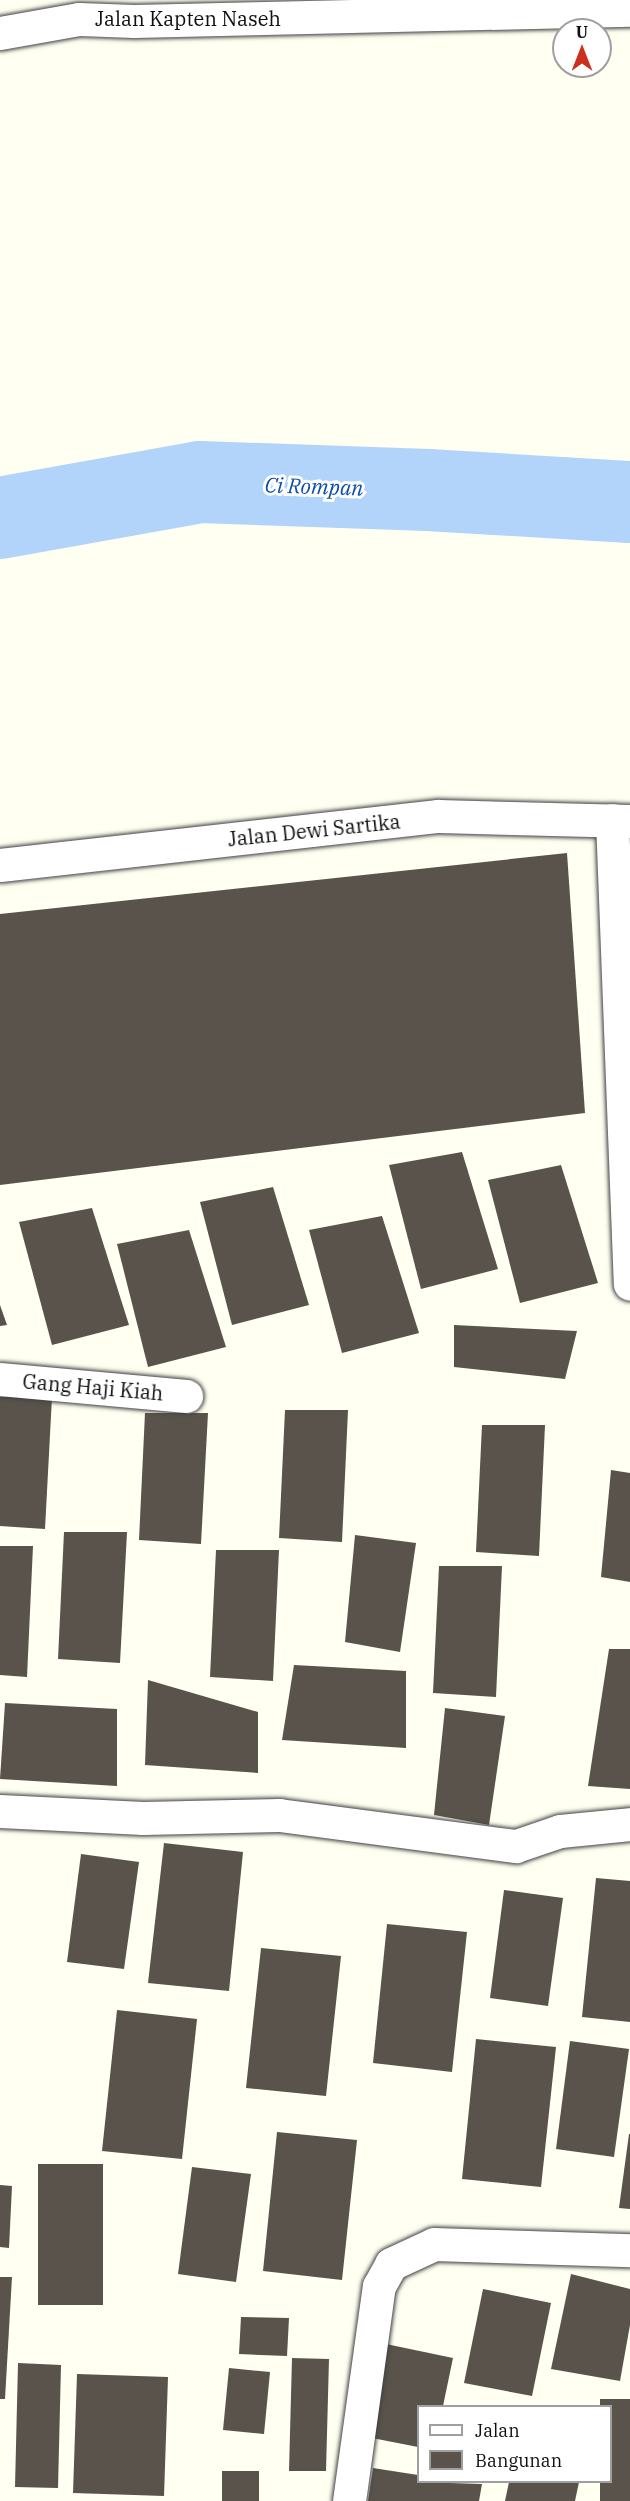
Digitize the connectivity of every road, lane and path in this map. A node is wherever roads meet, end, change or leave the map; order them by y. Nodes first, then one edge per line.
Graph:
1 (136, 10) edge
2 (630, 10) edge
3 (0, 33) edge
4 (621, 820) edge
5 (0, 865) edge
6 (630, 1284) edge
7 (0, 1379) edge
8 (186, 1396) dead end
9 (0, 1811) edge
10 (630, 1824) edge
11 (630, 2250) edge
12 (349, 2501) edge

1 - 2 street, Jalan Kapten Naseh
1 - 3 street, Jalan Kapten Naseh
4 - 5 street, Jalan Dewi Sartika
4 - 6 street
7 - 8 street, Gang Haji Kiah
9 - 10 street
11 - 12 street

